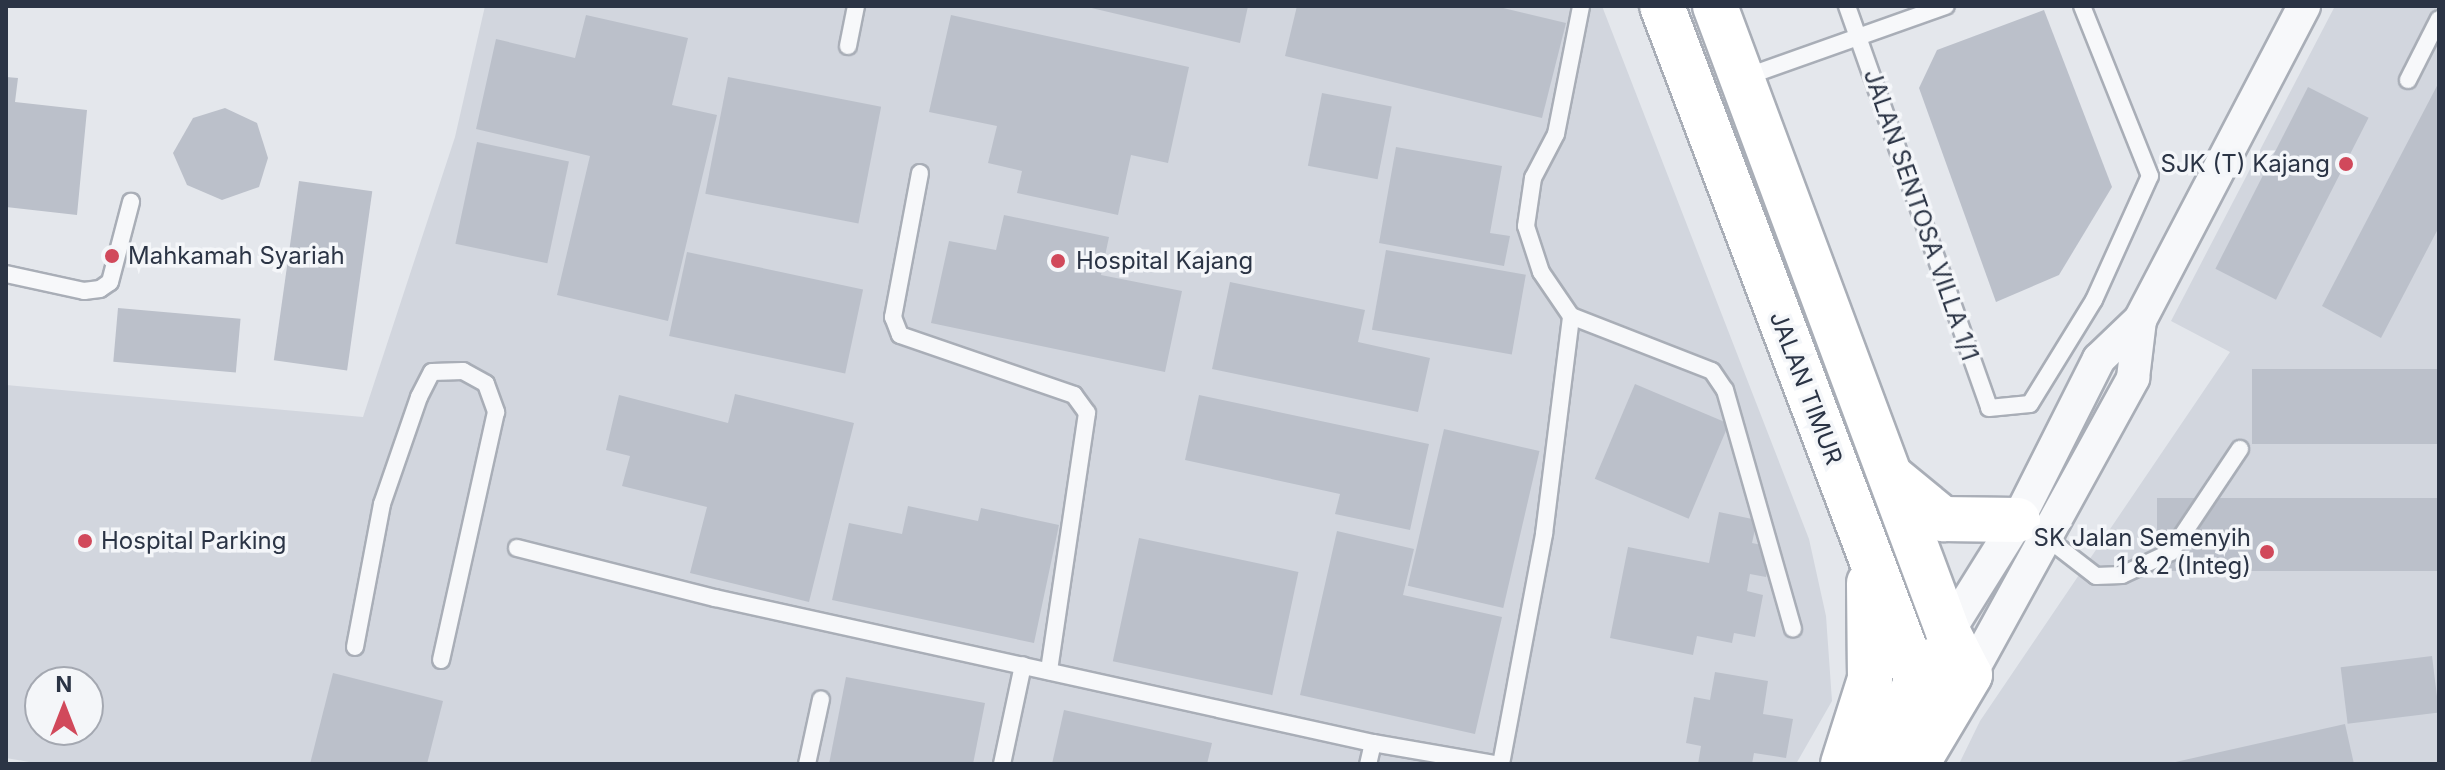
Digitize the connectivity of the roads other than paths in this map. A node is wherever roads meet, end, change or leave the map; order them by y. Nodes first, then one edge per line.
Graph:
1 (856, 6) edge
2 (1581, 6) edge
3 (1662, 6) edge
4 (1715, 6) edge
5 (1847, 6) edge
6 (1946, 6) edge
7 (2082, 6) edge
8 (2304, 6) edge
9 (2439, 19) edge
10 (1858, 37) junction
11 (848, 46) dead end
12 (1740, 78) junction
13 (2408, 80) dead end
14 (920, 173) dead end
15 (131, 202) dead end
16 (6, 274) edge
17 (1571, 316) junction
18 (2240, 449) dead end
19 (1889, 473) junction
20 (2032, 528) junction
21 (517, 548) dead end
22 (1868, 549) junction
23 (1793, 629) dead end
24 (1948, 632) junction
25 (355, 647) dead end
26 (441, 660) dead end
27 (1023, 665) junction
28 (1049, 671) junction
29 (1970, 675) junction
30 (1917, 680) junction
31 (821, 699) dead end
32 (1938, 723) junction
33 (1373, 743) junction
34 (807, 764) edge
35 (1002, 764) edge
36 (1368, 764) edge
37 (1495, 764) edge
38 (1501, 764) edge
39 (1843, 764) edge
40 (1871, 764) edge
41 (1917, 764) edge

1 - 11 lane
2 - 17 lane
3 - 22 main road, JALAN TIMUR
4 - 12 main road, JALAN TIMUR
5 - 10 lane, JALAN SENTOSA VILLA 1/1
6 - 10 lane
7 - 10 lane, JALAN SENTOSA VILLA 1/1
8 - 20 street
9 - 13 lane
10 - 12 lane
12 - 19 main road, JALAN TIMUR
14 - 28 lane
15 - 16 lane
17 - 23 lane
17 - 38 lane
18 - 20 lane
19 - 20 main road
19 - 24 main road, JALAN TIMUR
20 - 24 street
20 - 29 street
21 - 27 lane
22 - 30 main road, JALAN TIMUR
22 - 39 main road
24 - 29 main road, JALAN TIMUR
24 - 30 main road
25 - 26 lane
27 - 28 lane
27 - 35 lane
28 - 33 lane
29 - 32 main road
30 - 32 main road, JALAN TIMUR
30 - 40 main road
31 - 34 lane
32 - 41 main road
33 - 36 lane
33 - 37 lane

